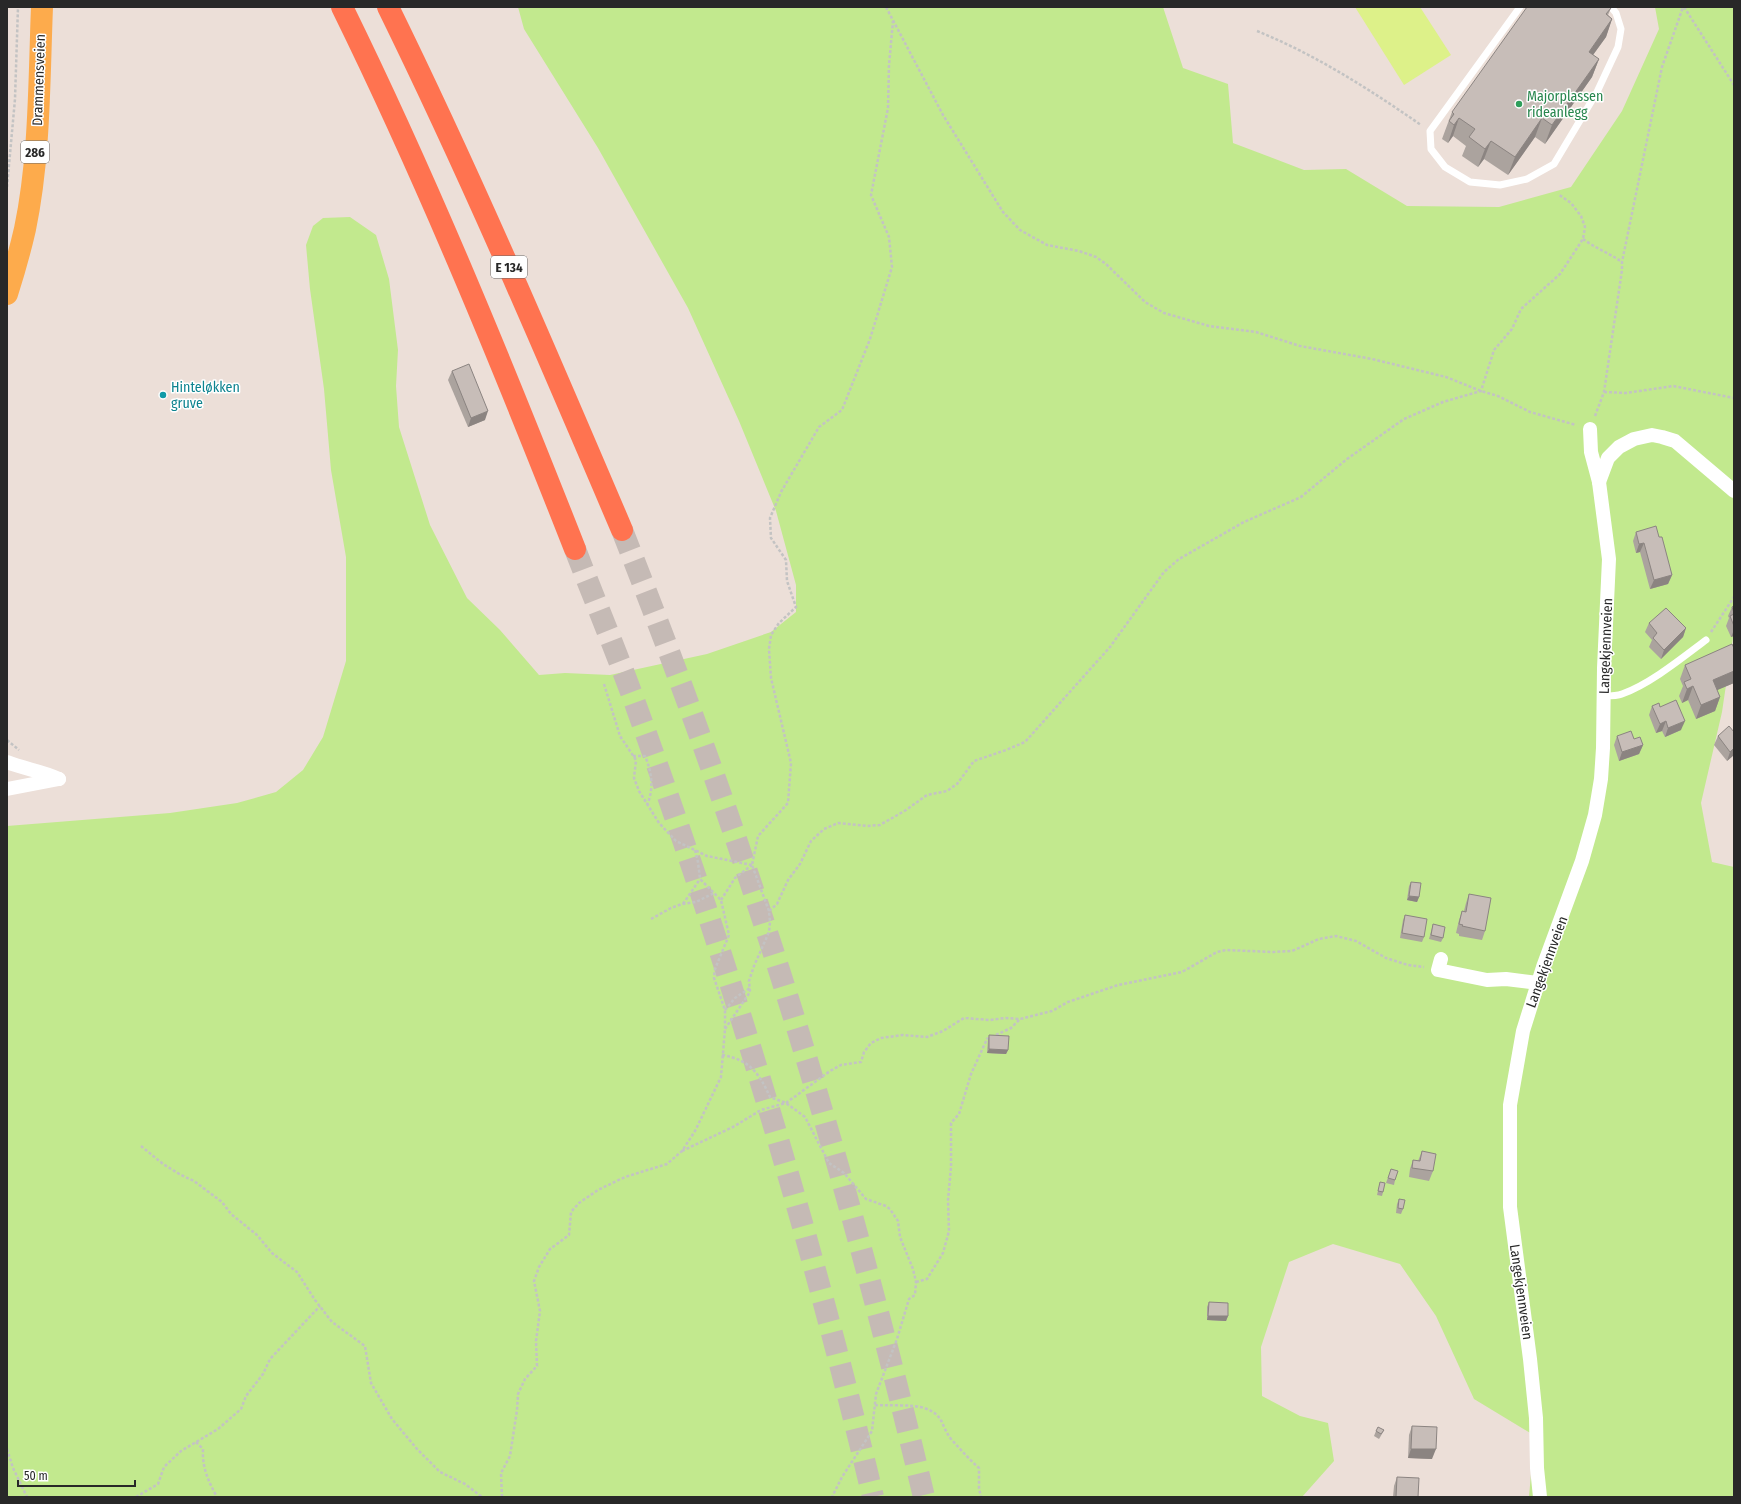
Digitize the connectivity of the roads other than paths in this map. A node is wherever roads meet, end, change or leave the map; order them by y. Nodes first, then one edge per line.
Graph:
1 (42, 7) edge
2 (342, 7) edge
3 (388, 7) edge
4 (1520, 7) edge
5 (1611, 7) edge
6 (7, 294) edge
7 (1590, 429) road end
8 (1598, 482) junction
9 (1734, 492) edge
10 (622, 530) tunnel mouth
11 (575, 549) tunnel mouth
12 (1706, 640) road end
13 (1604, 696) junction
14 (7, 762) edge
15 (7, 789) edge
16 (1439, 964) road end
17 (1538, 983) junction
18 (1540, 1497) edge

1 - 6 main road, Drammensveien / 286
2 - 11 highway
3 - 10 highway, E 134
4 - 5 lane
7 - 8 street, Langekjennveien
8 - 9 street
8 - 13 street, Langekjennveien
12 - 13 lane
13 - 17 street, Langekjennveien
14 - 15 street
16 - 17 street
17 - 18 street, Langekjennveien

